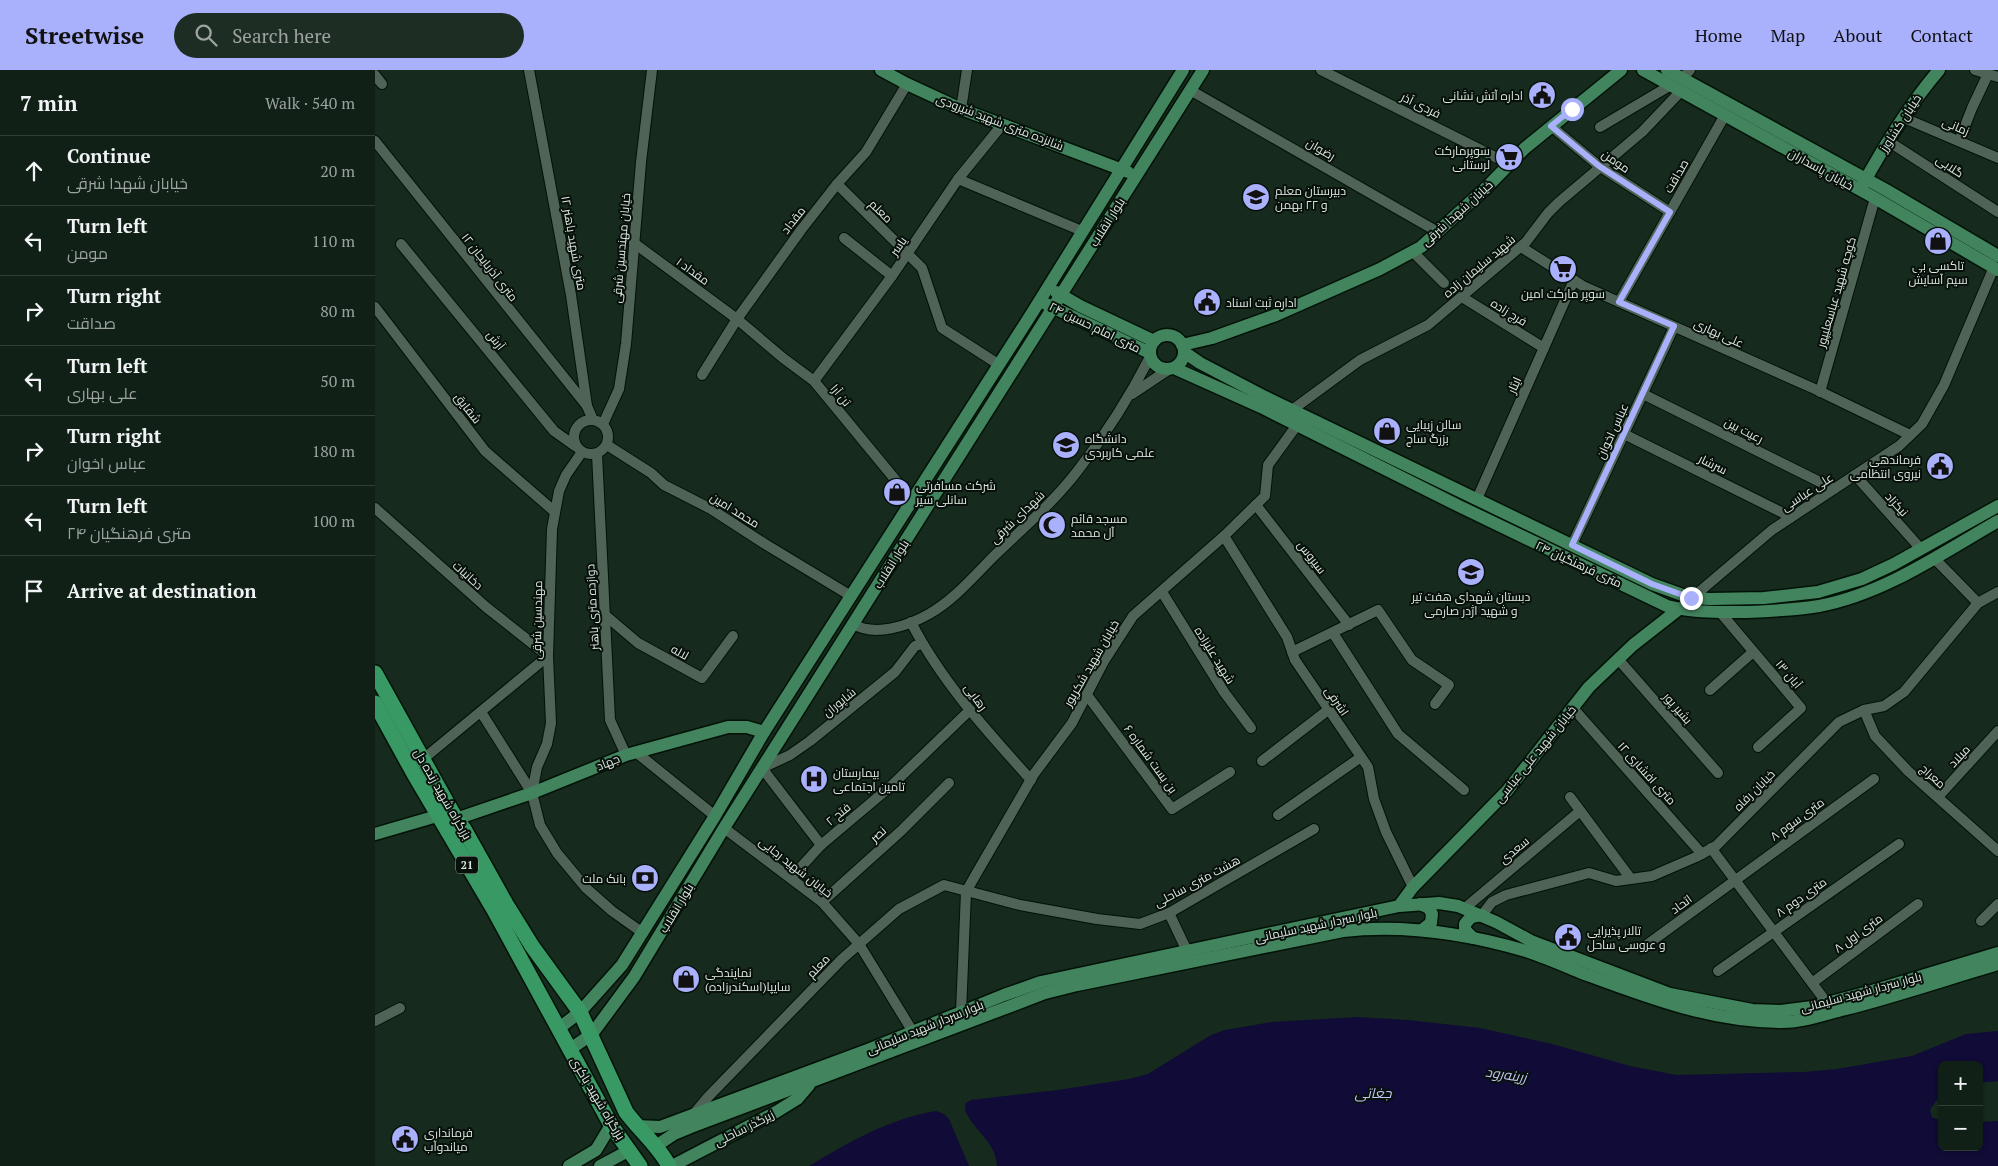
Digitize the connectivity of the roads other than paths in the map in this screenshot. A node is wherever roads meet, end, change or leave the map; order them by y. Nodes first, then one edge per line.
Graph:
1 (529, 70) edge
2 (652, 70) edge
3 (881, 70) edge
4 (967, 70) edge
5 (1183, 70) edge
6 (1203, 70) edge
7 (1321, 70) edge
8 (1621, 70) edge
9 (1643, 70) edge
10 (1667, 70) edge
11 (1939, 70) edge
12 (1975, 70) edge
13 (375, 75) edge
14 (1993, 76) edge
15 (1681, 81) edge
16 (382, 84) dead end
17 (907, 84) junction
18 (1190, 90) junction
19 (961, 109) junction
20 (1725, 115) junction
21 (1904, 118) junction
22 (1002, 125) junction
23 (1551, 126) junction
24 (1600, 127) dead end
25 (1888, 141) junction
26 (1959, 141) junction
27 (375, 142) edge
28 (1998, 158) edge
29 (1509, 164) junction
30 (1599, 166) junction
31 (1122, 168) junction
32 (1136, 176) junction
33 (959, 179) junction
34 (837, 184) junction
35 (1863, 184) junction
36 (1875, 198) junction
37 (1670, 212) junction
38 (1998, 212) edge
39 (1082, 231) junction
40 (1439, 232) junction
41 (844, 238) dead end
42 (635, 243) junction
43 (401, 244) dead end
44 (1521, 246) junction
45 (1412, 251) junction
46 (907, 254) junction
47 (1997, 264) edge
48 (892, 276) junction
49 (1574, 280) junction
50 (1444, 283) dead end
51 (1048, 287) junction
52 (1062, 295) junction
53 (1462, 297) junction
54 (1040, 300) junction
55 (1619, 302) junction
56 (375, 307) edge
57 (1054, 308) junction
58 (737, 319) junction
59 (1674, 326) junction
60 (1154, 341) junction
61 (1183, 348) junction
62 (1544, 348) junction
63 (1150, 355) junction
64 (998, 364) junction
65 (1171, 369) junction
66 (702, 375) dead end
67 (814, 381) junction
68 (1820, 392) junction
69 (1643, 394) junction
70 (1129, 396) junction
71 (587, 406) junction
72 (1292, 410) junction
73 (598, 422) junction
74 (1297, 425) junction
75 (1624, 434) junction
76 (1910, 435) junction
77 (607, 445) junction
78 (579, 449) junction
79 (597, 454) junction
80 (1855, 475) junction
81 (1834, 489) junction
82 (912, 500) junction
83 (1477, 500) junction
84 (1256, 506) junction
85 (1998, 506) edge
86 (375, 508) edge
87 (555, 512) junction
88 (1790, 518) junction
89 (1998, 521) edge
90 (1225, 536) junction
91 (1572, 545) junction
92 (1921, 549) junction
93 (1566, 557) junction
94 (1933, 558) junction
95 (1161, 592) junction
96 (1998, 592) edge
97 (851, 596) junction
98 (1691, 598) junction
99 (1979, 603) junction
100 (1679, 610) junction
101 (1720, 612) junction
102 (605, 615) junction
103 (839, 616) junction
104 (911, 622) junction
105 (853, 624) junction
106 (1349, 625) junction
107 (1333, 633) junction
108 (733, 636) dead end
109 (922, 644) junction
110 (1292, 652) junction
111 (1753, 652) junction
112 (548, 656) junction
113 (1618, 660) junction
114 (375, 673) edge
115 (1710, 690) dead end
116 (1087, 695) junction
117 (375, 703) edge
118 (1435, 704) dead end
119 (1573, 708) junction
120 (970, 710) junction
121 (1328, 710) junction
122 (1864, 710) junction
123 (481, 712) junction
124 (1251, 728) dead end
125 (1998, 731) edge
126 (764, 732) junction
127 (1758, 747) dead end
128 (632, 754) junction
129 (1361, 757) junction
130 (422, 760) junction
131 (1261, 761) dead end
132 (762, 768) junction
133 (1230, 772) dead end
134 (1718, 773) dead end
135 (1874, 779) dead end
136 (1031, 780) junction
137 (949, 783) dead end
138 (1464, 790) dead end
139 (532, 793) junction
140 (1570, 796) dead end
141 (1937, 797) junction
142 (1580, 810) junction
143 (1278, 815) dead end
144 (437, 816) junction
145 (715, 816) junction
146 (456, 819) junction
147 (724, 828) junction
148 (1314, 829) dead end
149 (375, 834) edge
150 (1899, 844) dead end
151 (821, 845) junction
152 (1996, 847) edge
153 (1707, 851) junction
154 (791, 878) junction
155 (1631, 879) junction
156 (1735, 880) junction
157 (1413, 887) junction
158 (966, 892) junction
159 (823, 902) junction
160 (1420, 904) junction
161 (1918, 904) dead end
162 (1998, 904) edge
163 (1399, 906) junction
164 (1465, 908) junction
165 (1169, 912) junction
166 (1481, 915) junction
167 (1981, 921) dead end
168 (1422, 930) junction
169 (1773, 931) junction
170 (643, 933) junction
171 (1473, 938) junction
172 (859, 944) junction
173 (1641, 949) dead end
174 (1187, 951) junction
175 (1998, 953) edge
176 (1998, 964) edge
177 (623, 965) junction
178 (1718, 971) dead end
179 (634, 977) junction
180 (1812, 983) junction
181 (1827, 1003) junction
182 (400, 1008) dead end
183 (581, 1012) junction
184 (961, 1012) junction
185 (375, 1021) edge
186 (558, 1029) junction
187 (913, 1032) junction
188 (592, 1034) junction
189 (569, 1050) junction
190 (811, 1083) junction
191 (727, 1108) junction
192 (693, 1115) junction
193 (611, 1124) junction
194 (636, 1126) junction
195 (630, 1150) junction
196 (666, 1159) edge
197 (569, 1166) edge
198 (600, 1166) edge
199 (640, 1166) edge

1 - 71 street, ۱۲ متری شهید باهنر
2 - 42 street, خیابان مهندسین شرقی
3 - 17 main road, شانزده متری شهید شیرودی
4 - 19 street
5 - 31 main road, بلوار انقلاب
6 - 18 main road, بلوار انقلاب
7 - 29 street, فردی آذر
8 - 23 main road, خیابان شهدا شرقی
9 - 15 main road, خیابان پاسداران
10 - 15 main road
11 - 21 main road, خیابان کشاورز
12 - 14 street
13 - 16 street
14 - 26 street
15 - 20 main road, خیابان پاسداران
15 - 24 street
15 - 30 street, شهید سلیمان زاده
15 - 35 main road
17 - 19 main road, شانزده متری شهید شیرودی
17 - 34 street, مقداد
18 - 32 main road, بلوار انقلاب
18 - 40 street, رضوان
19 - 22 main road, شانزده متری شهید شیرودی
20 - 35 main road, خیابان پاسداران
20 - 37 street, صداقت
21 - 25 main road, خیابان کشاورز
21 - 26 street, زمانی
22 - 31 main road, شانزده متری شهید شیرودی
22 - 33 street, یاسر
23 - 29 main road, خیابان شهدا شرقی
23 - 30 street, مومن
25 - 35 main road, خیابان کشاورز
25 - 38 street, گلابی
26 - 28 street, زمانی
27 - 71 street, ۱۲ متری آذربایجان
29 - 40 main road, خیابان شهدا شرقی
30 - 37 street, مومن
30 - 44 street, شهید سلیمان زاده
31 - 32 main road, شانزده متری شهید شیرودی
31 - 39 main road, بلوار انقلاب
32 - 52 main road, بلوار انقلاب
33 - 39 street
33 - 46 street, یاسر
34 - 46 street, معلم
34 - 58 street, مقداد
35 - 36 main road, خیابان پاسداران
35 - 47 main road, خیابان پاسداران
36 - 47 main road, خیابان پاسداران
36 - 68 street, کوچه شهید عباسعلیپور
37 - 55 street, صداقت
39 - 51 main road, بلوار انقلاب
40 - 45 main road, خیابان شهدا شرقی
41 - 48 street
42 - 58 street, مقداد ۱
42 - 73 street, خیابان مهندسین شرقی
43 - 78 street, آرش
44 - 49 street, علی بهاری
44 - 53 street, شهید سلیمان زاده
45 - 50 street
45 - 61 main road, خیابان شهدا شرقی
46 - 48 street, یاسر
46 - 64 street, معلم
47 - 76 street, علی عباسی
48 - 67 street, یاسر
49 - 55 street, علی بهاری
49 - 62 street, ایثار
51 - 52 main road, ۲۴ متری امام حسین
51 - 54 main road, بلوار انقلاب
52 - 57 main road, بلوار انقلاب
52 - 60 main road, ۲۴ متری امام حسین
53 - 62 street, فرج زاده
53 - 72 street, شهید سلیمان زاده
54 - 57 main road, ۲۴ متری امام حسین
54 - 64 main road, بلوار انقلاب
55 - 59 street, علی بهاری
56 - 87 street, شقایق
57 - 63 main road, ۲۴ متری امام حسین
57 - 105 main road, بلوار انقلاب
58 - 66 street, مقداد
58 - 67 street, تن آرا
59 - 68 street, علی بهاری
59 - 69 street, عباس اخوان
60 - 61 main road
60 - 63 main road
61 - 65 main road
61 - 72 main road, ۲۴ متری فرهنگیان
62 - 83 street, ایثار
63 - 65 main road
63 - 70 street, شهدای شرقی
64 - 82 main road, بلوار انقلاب
65 - 70 street
65 - 74 main road, ۲۴ متری فرهنگیان
67 - 82 street, تن آرا
68 - 76 street, علی بهاری
69 - 75 street, عباس اخوان
69 - 81 street, رعیت بین
70 - 104 street, شهدای شرقی
71 - 73 street, ۱۲ متری شهید باهنر
72 - 83 main road, ۲۴ متری فرهنگیان
73 - 77 street
73 - 78 street
74 - 84 street, خیابان شهید شکرپور
74 - 93 main road, ۲۴ متری فرهنگیان
75 - 88 street, سرشار
75 - 91 street, عباس اخوان
76 - 80 street, علی عباسی
77 - 79 street
77 - 97 street, محمد امین
78 - 79 street
78 - 87 street, مهندسین شرقی
79 - 102 street, دوازده متری باهنر
80 - 81 street, علی عباسی
80 - 92 street, نیکزاد
81 - 88 street, علی عباسی
82 - 97 main road, بلوار انقلاب
83 - 91 main road, ۲۴ متری فرهنگیان
84 - 90 street, خیابان شهید شکرپور
84 - 106 street, سیروس
85 - 92 main road, ۲۴ متری فرهنگیان
86 - 112 street, دخانیات
87 - 112 street, مهندسین شرقی
88 - 98 street, علی عباسی
89 - 94 main road, ۲۴ متری فرهنگیان
90 - 95 street, خیابان شهید شکرپور
90 - 110 street, اشرفی
91 - 93 main road
91 - 98 main road, ۲۴ متری فرهنگیان
92 - 98 main road, ۲۴ متری فرهنگیان
93 - 100 main road, ۲۴ متری فرهنگیان
94 - 99 street
94 - 101 main road, ۲۴ متری فرهنگیان
95 - 116 street, خیابان شهید شکرپور
95 - 124 street, شهید علیزاده
96 - 99 street, خیابان رفاه
97 - 103 main road, بلوار انقلاب
98 - 100 street, علی عباسی
99 - 122 street, خیابان رفاه
100 - 101 main road, ۲۴ متری فرهنگیان
100 - 113 main road, خیابان شهید علی عباسی
101 - 111 street, ۱۳ آبان
102 - 108 street, لاله
102 - 128 street, دوازده متری باهنر
103 - 105 main road
103 - 126 main road, بلوار انقلاب
104 - 105 street, شهدای شرقی
104 - 109 street, رهایی
105 - 132 main road, بلوار انقلاب
106 - 107 street
106 - 118 street
107 - 110 street
107 - 138 street
109 - 120 street, رهایی
109 - 132 street, شاپوران
110 - 121 street, اشرفی
111 - 115 street
111 - 127 street, ۱۳ آبان
112 - 123 street
112 - 139 street, مهندسین شرقی
113 - 119 main road, خیابان شهید علی عباسی
113 - 134 street, بشیر پور
114 - 130 highway, بزرگراه شهید زنده دل / 21
116 - 133 street, بن بست شماره ۶
116 - 136 street, خیابان شهید شکرپور
117 - 144 highway, بزرگراه شهید زنده دل / 21
119 - 153 street, ۱۲ متری افشاری
119 - 157 main road, خیابان شهید علی عباسی
120 - 136 street, رهایی
120 - 151 street, فتح ۲
121 - 129 street, اشرفی
121 - 131 street
122 - 141 street, معراج
122 - 153 street, خیابان رفاه
123 - 130 street
123 - 139 street
125 - 141 street, میلاد
126 - 128 main road, جهاد
126 - 145 main road, بلوار انقلاب
128 - 139 main road, جهاد
128 - 145 street
129 - 143 street
129 - 157 street, اشرفی
130 - 146 highway, بزرگراه شهید زنده دل / 21
132 - 147 main road, بلوار انقلاب
132 - 151 street
135 - 156 street, ۸ متری سوم
136 - 158 street, خیابان شهید شکرپور
137 - 159 street, نصر
139 - 146 main road, جهاد
139 - 170 street
140 - 142 street
141 - 152 street, معراج
142 - 155 street
142 - 164 street, سعدی
144 - 149 main road
144 - 186 highway, بزرگراه شهید زنده دل / 21
145 - 170 main road, بلوار انقلاب
146 - 183 highway, بزرگراه شهید زنده دل / 21
147 - 154 street, خیابان شهید رجایی
147 - 179 main road, بلوار انقلاب
148 - 165 street, هشت متری ساحلی
150 - 169 street, ۸ متری دوم
151 - 154 street, فتح ۲
153 - 155 street, خیابان رفاه
153 - 156 street, ۱۲ متری افشاری
154 - 159 street, خیابان شهید رجایی
155 - 166 street, خیابان رفاه
156 - 169 street, ۱۲ متری افشاری
156 - 173 street, اتحاد
157 - 163 main road, خیابان شهید علی عباسی
158 - 165 street, هشت متری ساحلی
158 - 172 street, معلم
158 - 184 street
159 - 172 street, خیابان شهید رجایی
160 - 163 main road, بلوار سردار شهید سلیمانی
160 - 164 main road, بلوار سردار شهید سلیمانی
160 - 168 main road
161 - 180 street, ۸ متری اول
162 - 167 street
163 - 174 main road, بلوار سردار شهید سلیمانی
164 - 166 main road, بلوار سردار شهید سلیمانی
165 - 174 street
166 - 171 main road
166 - 181 main road, بلوار سردار شهید سلیمانی
168 - 171 main road, بلوار سردار شهید سلیمانی
168 - 190 main road, بلوار سردار شهید سلیمانی
169 - 178 street, ۸ متری دوم
169 - 180 street, ۱۲ متری افشاری
170 - 177 main road, بلوار انقلاب
171 - 176 main road, بلوار سردار شهید سلیمانی
172 - 187 street, خیابان شهید رجایی
172 - 192 street, معلم
174 - 184 main road, بلوار سردار شهید سلیمانی
175 - 181 main road, بلوار سردار شهید سلیمانی
177 - 179 main road
177 - 183 main road, بلوار انقلاب
179 - 188 main road, بلوار انقلاب
180 - 181 street, ۱۲ متری افشاری
182 - 185 street
183 - 186 main road, بلوار انقلاب
183 - 188 highway, 21
184 - 187 main road, بلوار سردار شهید سلیمانی
186 - 189 highway, بزرگراه شهید باکری / 21
187 - 191 main road, بلوار سردار شهید سلیمانی
188 - 189 main road, بلوار انقلاب
188 - 194 highway, بزرگراه شهید باکری / 21
189 - 193 highway, بزرگراه شهید باکری / 21
190 - 191 main road, بلوار سردار شهید سلیمانی
190 - 196 main road, زیرگذر ساحلی
191 - 192 main road, بلوار سردار شهید سلیمانی
191 - 196 main road, بلوار سردار شهید سلیمانی
192 - 194 main road, بلوار سردار شهید سلیمانی
193 - 195 highway, بزرگراه شهید باکری / 21
193 - 197 main road
194 - 196 highway, بزرگراه شهید باکری / 21
195 - 198 main road
195 - 199 highway, بزرگراه شهید باکری / 21

